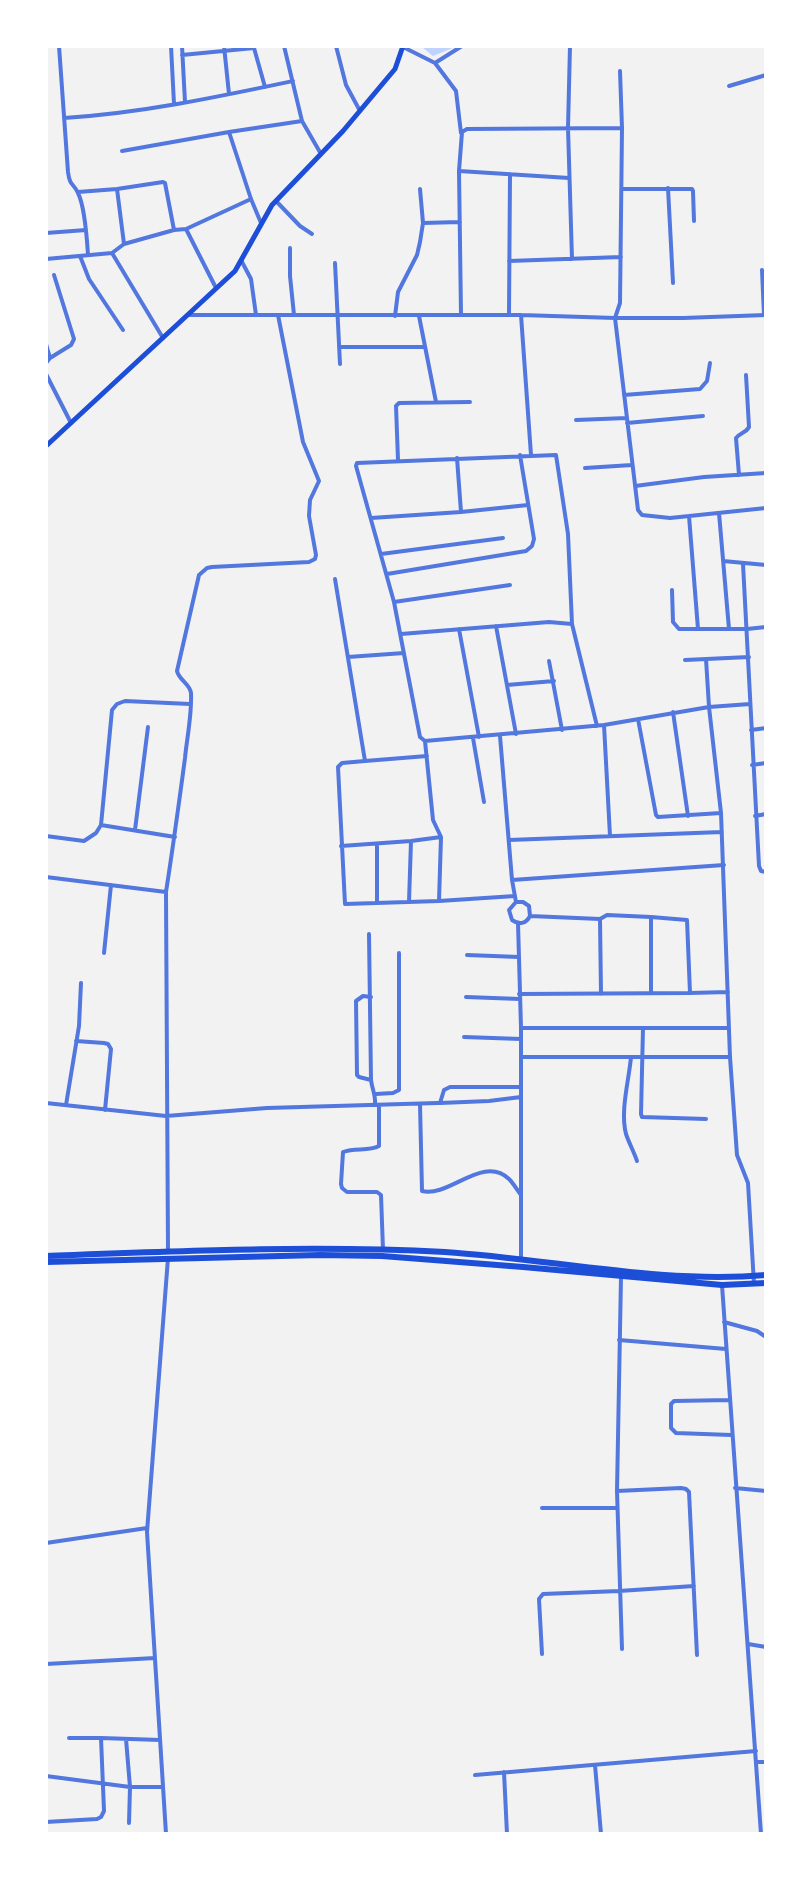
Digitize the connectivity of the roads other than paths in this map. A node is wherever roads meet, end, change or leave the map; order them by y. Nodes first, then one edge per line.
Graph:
1 (59, 46) edge
2 (171, 46) edge
3 (182, 46) edge
4 (284, 46) edge
5 (336, 46) edge
6 (462, 46) edge
7 (570, 46) edge
8 (254, 47) edge
9 (403, 47) edge
10 (225, 48) edge
11 (182, 55) junction
12 (435, 63) junction
13 (620, 71) dead end
14 (765, 75) edge
15 (293, 81) junction
16 (729, 86) dead end
17 (265, 87) junction
18 (229, 94) junction
19 (185, 102) junction
20 (174, 104) junction
21 (360, 111) junction
22 (64, 118) junction
23 (302, 121) junction
24 (568, 128) junction
25 (622, 128) junction
26 (229, 132) junction
27 (461, 134) junction
28 (122, 151) dead end
29 (321, 154) junction
30 (459, 171) junction
31 (510, 174) junction
32 (569, 178) junction
33 (668, 188) junction
34 (117, 189) junction
35 (420, 189) dead end
36 (622, 189) junction
37 (78, 192) junction
38 (251, 199) junction
39 (276, 201) junction
40 (694, 221) dead end
41 (460, 222) junction
42 (423, 223) junction
43 (262, 224) junction
44 (186, 229) junction
45 (86, 230) junction
46 (174, 230) junction
47 (46, 233) edge
48 (312, 234) dead end
49 (124, 244) junction
50 (290, 248) dead end
51 (112, 254) junction
52 (88, 255) junction
53 (80, 256) junction
54 (621, 257) junction
55 (46, 259) edge
56 (572, 259) junction
57 (241, 260) junction
58 (509, 261) junction
59 (335, 262) dead end
60 (762, 270) dead end
61 (54, 275) dead end
62 (673, 283) dead end
63 (216, 288) junction
64 (187, 315) junction
65 (256, 315) junction
66 (278, 315) junction
67 (294, 315) junction
68 (461, 315) junction
69 (509, 315) junction
70 (521, 315) junction
71 (765, 315) edge
72 (337, 316) junction
73 (395, 316) junction
74 (419, 316) junction
75 (615, 318) junction
76 (123, 330) dead end
77 (163, 338) junction
78 (46, 344) edge
79 (339, 347) junction
80 (424, 347) junction
81 (50, 358) junction
82 (46, 363) edge
83 (711, 363) dead end
84 (340, 364) dead end
85 (46, 374) edge
86 (746, 375) dead end
87 (624, 395) junction
88 (436, 402) junction
89 (470, 402) dead end
90 (703, 416) dead end
91 (576, 420) dead end
92 (627, 420) junction
93 (71, 423) junction
94 (46, 446) edge
95 (520, 455) junction
96 (531, 455) junction
97 (458, 458) junction
98 (398, 460) junction
99 (632, 465) junction
100 (585, 468) dead end
101 (765, 473) edge
102 (739, 475) junction
103 (634, 486) junction
104 (528, 505) junction
105 (765, 508) edge
106 (461, 512) junction
107 (719, 513) junction
108 (689, 516) junction
109 (371, 518) junction
110 (503, 538) dead end
111 (381, 554) junction
112 (723, 561) junction
113 (743, 564) junction
114 (765, 565) edge
115 (387, 574) junction
116 (335, 579) dead end
117 (510, 585) dead end
118 (672, 590) dead end
119 (394, 602) junction
120 (572, 624) junction
121 (496, 626) junction
122 (765, 627) edge
123 (459, 629) junction
124 (698, 629) junction
125 (729, 629) junction
126 (747, 629) junction
127 (401, 634) junction
128 (404, 653) junction
129 (348, 657) junction
130 (749, 657) junction
131 (706, 659) junction
132 (685, 660) dead end
133 (549, 661) dead end
134 (554, 681) junction
135 (507, 685) junction
136 (190, 704) junction
137 (750, 704) junction
138 (709, 706) junction
139 (673, 712) junction
140 (638, 719) junction
141 (604, 725) junction
142 (148, 726) dead end
143 (597, 726) junction
144 (765, 728) edge
145 (562, 730) junction
146 (751, 730) junction
147 (516, 734) junction
148 (500, 736) junction
149 (479, 737) junction
150 (472, 738) junction
151 (425, 741) junction
152 (427, 756) junction
153 (364, 761) junction
154 (765, 763) edge
155 (752, 765) junction
156 (484, 802) dead end
157 (721, 813) junction
158 (765, 814) edge
159 (688, 816) junction
160 (755, 816) junction
161 (101, 825) junction
162 (135, 830) junction
163 (722, 832) junction
164 (46, 836) edge
165 (609, 836) junction
166 (175, 837) junction
167 (441, 837) junction
168 (509, 840) junction
169 (411, 841) junction
170 (376, 844) junction
171 (341, 846) junction
172 (724, 865) junction
173 (765, 872) edge
174 (46, 877) edge
175 (512, 880) junction
176 (111, 885) junction
177 (166, 892) junction
178 (515, 896) junction
179 (439, 901) junction
180 (409, 902) junction
181 (516, 902) junction
182 (377, 903) junction
183 (530, 916) junction
184 (651, 917) junction
185 (600, 919) junction
186 (519, 923) junction
187 (369, 934) dead end
188 (104, 953) dead end
189 (399, 953) dead end
190 (466, 956) dead end
191 (519, 957) junction
192 (81, 983) dead end
193 (728, 992) junction
194 (651, 993) junction
195 (690, 993) junction
196 (601, 994) junction
197 (520, 996) junction
198 (371, 997) junction
199 (466, 997) dead end
200 (521, 1028) junction
201 (643, 1028) junction
202 (729, 1028) junction
203 (464, 1037) dead end
204 (521, 1039) junction
205 (76, 1041) junction
206 (521, 1057) junction
207 (631, 1057) junction
208 (642, 1057) junction
209 (730, 1057) junction
210 (371, 1080) junction
211 (521, 1087) junction
212 (376, 1094) junction
213 (521, 1097) junction
214 (440, 1102) junction
215 (46, 1103) edge
216 (420, 1103) junction
217 (66, 1105) junction
218 (377, 1105) junction
219 (105, 1110) junction
220 (166, 1116) junction
221 (706, 1119) dead end
222 (637, 1161) dead end
223 (522, 1195) junction
224 (383, 1250) junction
225 (168, 1254) junction
226 (46, 1256) edge
227 (521, 1260) junction
228 (46, 1262) edge
229 (765, 1275) edge
230 (753, 1276) junction
231 (621, 1277) junction
232 (765, 1283) edge
233 (754, 1284) junction
234 (722, 1285) junction
235 (724, 1322) junction
236 (765, 1337) edge
237 (619, 1340) junction
238 (726, 1349) junction
239 (729, 1400) junction
240 (732, 1435) junction
241 (735, 1488) junction
242 (617, 1491) junction
243 (765, 1491) edge
244 (542, 1508) dead end
245 (617, 1508) junction
246 (147, 1528) junction
247 (46, 1543) edge
248 (694, 1586) junction
249 (619, 1591) junction
250 (748, 1644) junction
251 (765, 1647) edge
252 (621, 1649) dead end
253 (542, 1654) dead end
254 (697, 1655) dead end
255 (155, 1658) junction
256 (46, 1664) edge
257 (69, 1737) dead end
258 (101, 1738) junction
259 (126, 1739) junction
260 (160, 1740) junction
261 (756, 1751) junction
262 (756, 1762) junction
263 (765, 1762) edge
264 (595, 1765) junction
265 (504, 1772) junction
266 (475, 1775) dead end
267 (46, 1776) edge
268 (103, 1784) junction
269 (130, 1786) junction
270 (163, 1787) junction
271 (46, 1822) edge
272 (129, 1822) dead end
273 (166, 1833) edge
274 (507, 1833) edge
275 (602, 1833) edge
276 (761, 1833) edge

1 - 22 street
2 - 20 street
3 - 11 street
4 - 15 street
5 - 21 street
6 - 12 street
7 - 24 street
8 - 10 street
8 - 17 street
9 - 12 street
9 - 21 main road
10 - 11 street
10 - 18 street
11 - 19 street
12 - 27 street
13 - 25 street
14 - 16 street
15 - 17 street
15 - 23 street
17 - 18 street
18 - 19 street
19 - 20 street
20 - 22 street
21 - 29 main road
22 - 37 street
23 - 26 street
23 - 29 street
24 - 25 street
24 - 27 street
24 - 32 street
25 - 36 street
26 - 28 street
26 - 38 street
27 - 30 street
29 - 39 main road
30 - 31 street
30 - 41 street
31 - 32 street
31 - 58 street
32 - 56 street
33 - 36 street
33 - 40 street
33 - 62 street
34 - 37 street
34 - 46 street
34 - 49 street
35 - 42 street
36 - 54 street
37 - 45 street
38 - 43 street
38 - 44 street
39 - 43 main road
39 - 48 street
41 - 42 street
41 - 68 street
42 - 73 street
43 - 57 main road
44 - 46 street
44 - 63 street
45 - 47 street
45 - 52 street
46 - 49 street
49 - 51 street
50 - 67 street
51 - 52 street
51 - 77 street
52 - 53 street
53 - 55 street
53 - 76 street
54 - 56 street
54 - 75 street
56 - 58 street
57 - 63 main road
57 - 65 street
58 - 69 street
59 - 72 street
60 - 71 street
61 - 81 street
63 - 64 main road
64 - 65 street
64 - 77 main road
65 - 66 street
66 - 67 street
66 - 136 street
67 - 72 street
68 - 69 street
68 - 74 street
69 - 70 street
70 - 75 street
70 - 96 street
71 - 75 street
72 - 73 street
72 - 79 street
73 - 74 street
74 - 80 street
75 - 87 street
77 - 93 main road
78 - 81 street
79 - 80 street
79 - 84 street
80 - 88 street
81 - 82 street
83 - 87 street
85 - 93 street
86 - 102 street
87 - 92 street
88 - 89 street
88 - 98 street
90 - 92 street
91 - 92 street
92 - 99 street
93 - 94 main road
95 - 96 street
95 - 97 street
95 - 104 street
96 - 120 street
97 - 98 street
97 - 106 street
98 - 109 street
99 - 100 street
99 - 103 street
101 - 102 street
102 - 103 street
103 - 108 street
104 - 106 street
104 - 115 street
105 - 107 street
106 - 109 street
107 - 108 street
107 - 112 street
108 - 124 street
109 - 111 street
110 - 111 street
111 - 115 street
112 - 113 street
112 - 125 street
113 - 114 street
113 - 126 street
115 - 119 street
116 - 129 street
117 - 119 street
118 - 124 street
119 - 127 street
120 - 121 street
120 - 143 street
121 - 123 street
121 - 135 street
122 - 126 street
123 - 127 street
123 - 149 street
124 - 125 street
125 - 126 street
126 - 130 street
127 - 128 street
128 - 129 street
128 - 151 street
129 - 153 street
130 - 131 street
130 - 137 street
131 - 132 street
131 - 138 street
133 - 134 street
134 - 135 street
134 - 145 street
135 - 147 street
136 - 161 street
136 - 166 street
137 - 138 street
137 - 146 street
138 - 139 street
138 - 157 street
139 - 140 street
139 - 159 street
140 - 141 street
140 - 159 street
141 - 143 street
141 - 165 street
142 - 162 street
143 - 145 street
144 - 146 street
145 - 147 street
146 - 155 street
147 - 148 street
148 - 149 street
148 - 168 street
149 - 150 street
150 - 151 street
150 - 156 street
151 - 152 street
152 - 153 street
152 - 167 street
153 - 171 street
154 - 155 street
155 - 160 street
157 - 159 street
157 - 163 street
158 - 160 street
160 - 173 street
161 - 162 street
161 - 164 street
162 - 166 street
163 - 165 street
163 - 172 street
165 - 168 street
166 - 177 street
167 - 169 street
167 - 179 street
168 - 175 street
169 - 170 street
169 - 180 street
170 - 171 street
170 - 182 street
171 - 182 street
172 - 175 street
172 - 193 street
174 - 176 street
175 - 178 street
176 - 177 street
176 - 188 street
177 - 220 street
178 - 179 street
178 - 181 street
179 - 180 street
180 - 182 street
181 - 183 street
181 - 186 street
183 - 185 street
183 - 186 street
184 - 185 street
184 - 194 street
184 - 195 street
185 - 196 street
186 - 191 street
187 - 198 street
189 - 212 street
190 - 191 street
191 - 197 street
192 - 205 street
193 - 195 street
193 - 202 street
194 - 195 street
194 - 196 street
196 - 197 street
197 - 199 street
197 - 200 street
198 - 210 street
198 - 210 street
200 - 201 street
200 - 204 street
201 - 202 street
201 - 208 street
202 - 209 street
203 - 204 street
204 - 206 street
205 - 217 street
205 - 219 street
206 - 207 street
206 - 211 street
207 - 208 street
207 - 222 street
208 - 209 street
208 - 221 street
209 - 230 street
210 - 212 street
211 - 213 street
211 - 214 street
212 - 218 street
213 - 214 street
213 - 223 street
214 - 216 street
215 - 217 street
216 - 218 street
216 - 223 street
217 - 219 street
218 - 220 street
218 - 224 street
219 - 220 street
220 - 225 street
223 - 227 street
224 - 225 main road
224 - 227 main road
225 - 226 main road
225 - 228 main road
225 - 231 main road
225 - 246 street
227 - 230 main road
229 - 230 main road
230 - 233 street
231 - 234 main road
231 - 237 street
232 - 233 main road
233 - 234 main road
234 - 235 street
235 - 236 street
235 - 238 street
237 - 238 street
237 - 242 street
238 - 239 street
239 - 240 street
239 - 240 street
240 - 241 street
241 - 243 street
241 - 250 street
242 - 245 street
242 - 248 street
244 - 245 street
245 - 249 street
246 - 247 street
246 - 255 street
248 - 249 street
248 - 254 street
249 - 252 street
249 - 253 street
250 - 251 street
250 - 261 street
255 - 256 street
255 - 260 street
257 - 258 street
258 - 259 street
258 - 268 street
259 - 260 street
259 - 269 street
260 - 270 street
261 - 262 street
261 - 264 street
262 - 263 street
262 - 276 street
264 - 265 street
264 - 275 street
265 - 266 street
265 - 274 street
267 - 268 street
268 - 269 street
268 - 271 street
269 - 270 street
269 - 272 street
270 - 273 street

